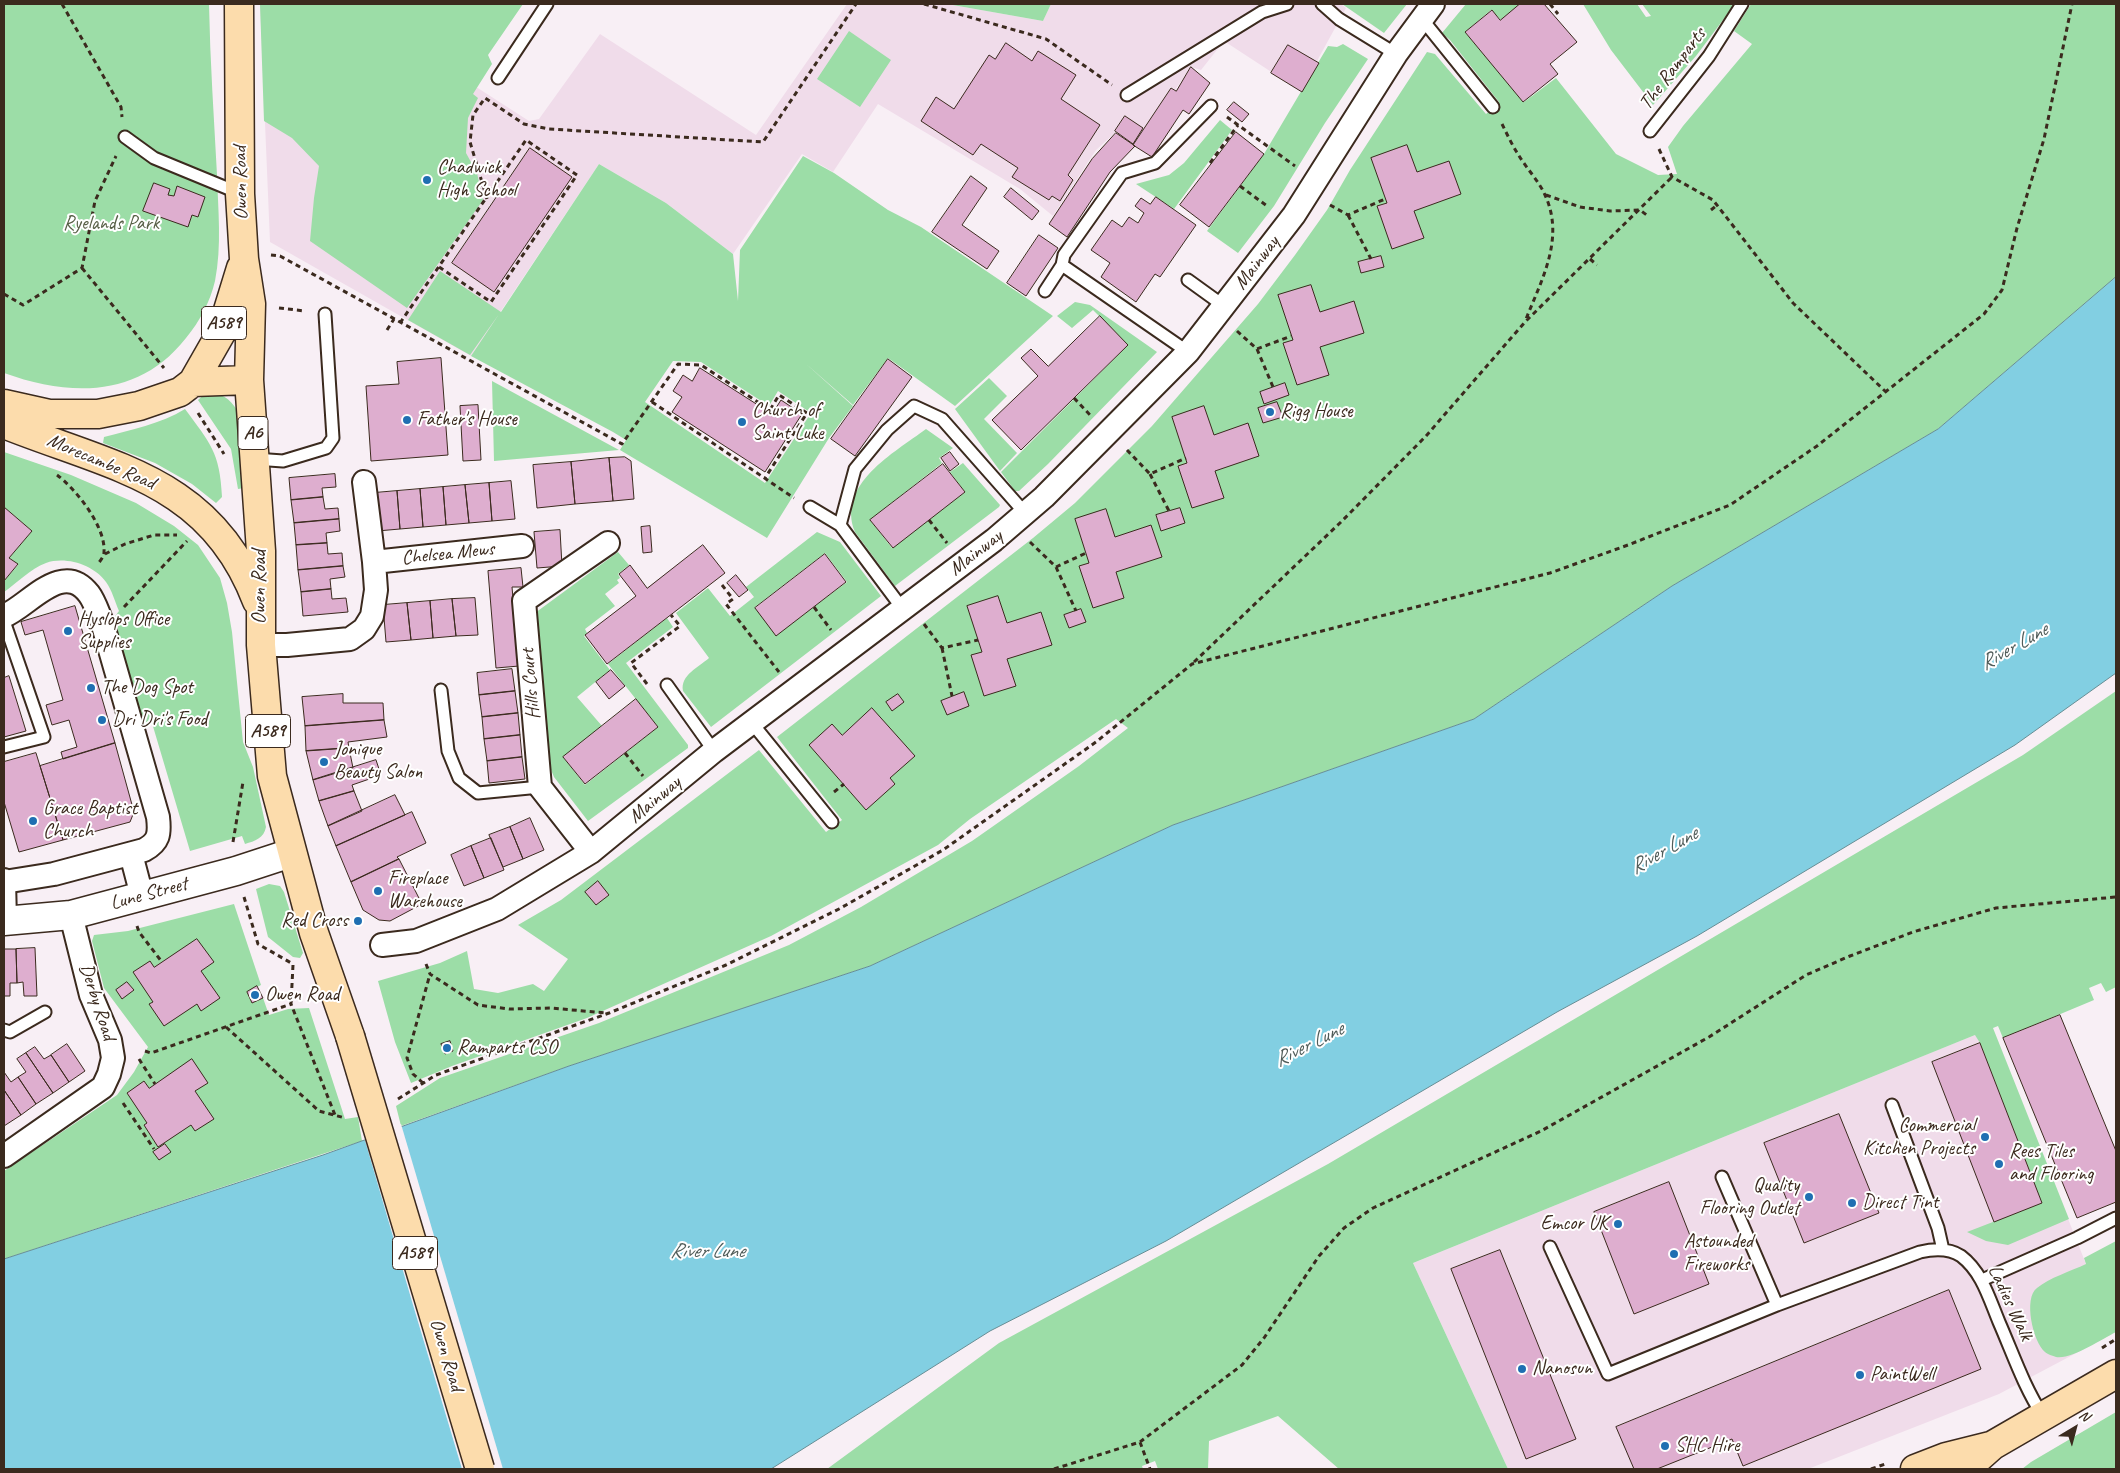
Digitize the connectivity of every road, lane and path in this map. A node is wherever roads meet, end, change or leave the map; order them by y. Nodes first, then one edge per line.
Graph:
1 (62, 4) edge
2 (239, 4) edge
3 (547, 4) edge
4 (856, 4) edge
5 (924, 4) edge
6 (1288, 4) edge
7 (1322, 4) edge
8 (1550, 4) edge
9 (1742, 4) edge
10 (2072, 4) edge
11 (1428, 11) edge
12 (1558, 14) dead end
13 (1396, 54) junction
14 (498, 78) dead end
15 (1127, 95) joint
16 (1210, 106) joint
17 (1493, 107) joint
18 (1238, 125) junction
19 (1650, 131) joint
20 (125, 137) junction
21 (1210, 163) dead end
22 (1672, 177) junction
23 (1305, 181) junction
24 (1240, 186) dead end
25 (240, 194) junction
26 (1545, 194) junction
27 (487, 199) junction
28 (1385, 199) dead end
29 (1717, 205) junction
30 (1640, 210) junction
31 (1711, 210) dead end
32 (1348, 216) junction
33 (1648, 216) dead end
34 (1288, 222) junction
35 (280, 256) dead end
36 (1590, 258) junction
37 (244, 259) junction
38 (1371, 259) dead end
39 (1062, 265) junction
40 (1597, 265) dead end
41 (439, 267) junction
42 (82, 268) junction
43 (1188, 280) dead end
44 (1045, 291) dead end
45 (4, 294) edge
46 (274, 307) dead end
47 (1221, 310) junction
48 (325, 314) joint
49 (394, 319) junction
50 (1525, 322) junction
51 (400, 323) junction
52 (387, 330) dead end
53 (1292, 336) dead end
54 (1256, 349) junction
55 (1188, 352) junction
56 (166, 371) dead end
57 (249, 380) junction
58 (193, 382) junction
59 (1273, 387) dead end
60 (1886, 392) junction
61 (652, 402) junction
62 (4, 404) edge
63 (197, 411) dead end
64 (4, 424) edge
65 (1112, 429) junction
66 (1186, 458) dead end
67 (255, 459) junction
68 (227, 460) dead end
69 (52, 471) dead end
70 (1150, 474) junction
71 (764, 478) junction
72 (364, 482) dead end
73 (810, 506) joint
74 (1169, 511) dead end
75 (1025, 513) junction
76 (840, 525) junction
77 (183, 535) dead end
78 (189, 540) dead end
79 (608, 543) dead end
80 (522, 546) dead end
81 (1086, 553) dead end
82 (104, 554) junction
83 (101, 559) dead end
84 (374, 562) junction
85 (1056, 568) junction
86 (722, 585) dead end
87 (905, 606) junction
88 (260, 607) junction
89 (1076, 611) dead end
90 (4, 616) edge
91 (4, 621) edge
92 (102, 622) junction
93 (978, 640) dead end
94 (261, 645) junction
95 (942, 648) junction
96 (1192, 664) junction
97 (782, 677) dead end
98 (667, 686) dead end
99 (441, 690) dead end
100 (952, 696) dead end
101 (752, 723) junction
102 (4, 747) edge
103 (714, 751) junction
104 (540, 786) junction
105 (832, 822) dead end
106 (137, 852) junction
107 (591, 852) junction
108 (292, 853) junction
109 (4, 881) edge
110 (243, 893) dead end
111 (2116, 897) edge
112 (136, 898) junction
113 (72, 915) junction
114 (4, 921) edge
115 (416, 941) junction
116 (382, 945) dead end
117 (162, 962) dead end
118 (293, 964) dead end
119 (430, 974) junction
120 (45, 1012) dead end
121 (609, 1014) junction
122 (226, 1026) junction
123 (6, 1032) edge
124 (144, 1051) dead end
125 (138, 1058) dead end
126 (155, 1084) dead end
127 (118, 1096) dead end
128 (1892, 1105) dead end
129 (154, 1149) dead end
130 (4, 1156) edge
131 (1722, 1177) dead end
132 (2116, 1218) edge
133 (1550, 1247) dead end
134 (1943, 1250) junction
135 (1982, 1280) junction
136 (1777, 1305) junction
137 (2116, 1374) edge
138 (2043, 1417) junction
139 (1140, 1442) junction
140 (1993, 1445) junction
141 (480, 1469) edge
142 (1054, 1469) edge
143 (1150, 1469) edge
144 (1915, 1469) edge
145 (1966, 1469) edge

1 - 20 path
2 - 25 main road, Owen Road / A6
3 - 14 lane
4 - 27 path
5 - 15 path
6 - 15 lane
7 - 13 lane
8 - 12 path
9 - 19 lane, The Ramparts
10 - 60 path
11 - 13 street, Mainway
11 - 17 lane
13 - 23 street, Mainway
16 - 18 path
16 - 39 lane
17 - 26 path
18 - 21 path
18 - 23 path
19 - 22 path
20 - 25 lane
20 - 42 path
22 - 29 path
22 - 30 path
23 - 32 path
23 - 34 street, Mainway
24 - 34 path
25 - 37 main road, Owen Road / A6
26 - 30 path
26 - 50 path
27 - 41 path
27 - 41 path
28 - 32 path
29 - 31 path
29 - 60 path
30 - 33 path
30 - 36 path
32 - 38 path
34 - 47 street, Mainway
35 - 49 path
36 - 40 path
36 - 50 path
37 - 57 main road, Owen Road / A6
37 - 58 main road, A589
39 - 44 lane
39 - 55 lane
41 - 51 path
42 - 45 path
42 - 56 path
43 - 47 lane
46 - 48 path
47 - 54 path
47 - 55 street, Mainway
48 - 67 lane
49 - 51 path
49 - 52 path
50 - 96 path
51 - 61 path
53 - 54 path
54 - 59 path
55 - 65 street, Mainway
57 - 58 main road, A589
57 - 67 main road, Owen Road / A6
58 - 62 main road, A589
60 - 96 path
61 - 71 path
61 - 71 path
63 - 68 path
64 - 88 main road, Morecambe Road / A589
65 - 70 path
65 - 75 street, Mainway
66 - 70 path
67 - 88 main road, Owen Road / A6
69 - 82 path
70 - 74 path
71 - 73 path
72 - 84 street, Chelsea Mews
73 - 76 lane
75 - 76 lane
75 - 85 path
75 - 87 street, Mainway
76 - 87 lane
77 - 82 path
78 - 92 path
79 - 104 street, Hills Court
80 - 84 street, Chelsea Mews
81 - 85 path
82 - 83 path
84 - 94 street, Chelsea Mews
85 - 89 path
86 - 97 path
87 - 95 path
87 - 101 street, Mainway
88 - 94 main road, Owen Road / A589
90 - 92 street
91 - 102 lane
92 - 106 street
93 - 95 path
94 - 108 main road, Owen Road / A589
95 - 100 path
96 - 121 path
98 - 103 lane
99 - 104 lane
101 - 103 street, Mainway
101 - 105 lane
103 - 107 street, Mainway
104 - 107 street
106 - 109 street
106 - 112 street
107 - 115 street, Mainway
108 - 112 street, Lune Street
108 - 141 main road, Owen Road / A589, bridge
109 - 114 street
110 - 118 path
111 - 139 path
112 - 113 street, Lune Street
112 - 117 path
113 - 114 street, Lune Street
113 - 130 street, Derby Road
115 - 116 street, Mainway
115 - 119 path
119 - 121 path
119 - 121 path
120 - 123 lane
122 - 122 path
122 - 124 path
125 - 126 path
127 - 129 path
128 - 134 lane
131 - 136 lane
132 - 135 lane
133 - 136 lane
134 - 135 lane, Ladies Walk
134 - 136 lane
135 - 138 lane, Ladies Walk
137 - 138 main road
138 - 140 main road
139 - 142 path
139 - 143 path
140 - 144 main road
140 - 145 main road

